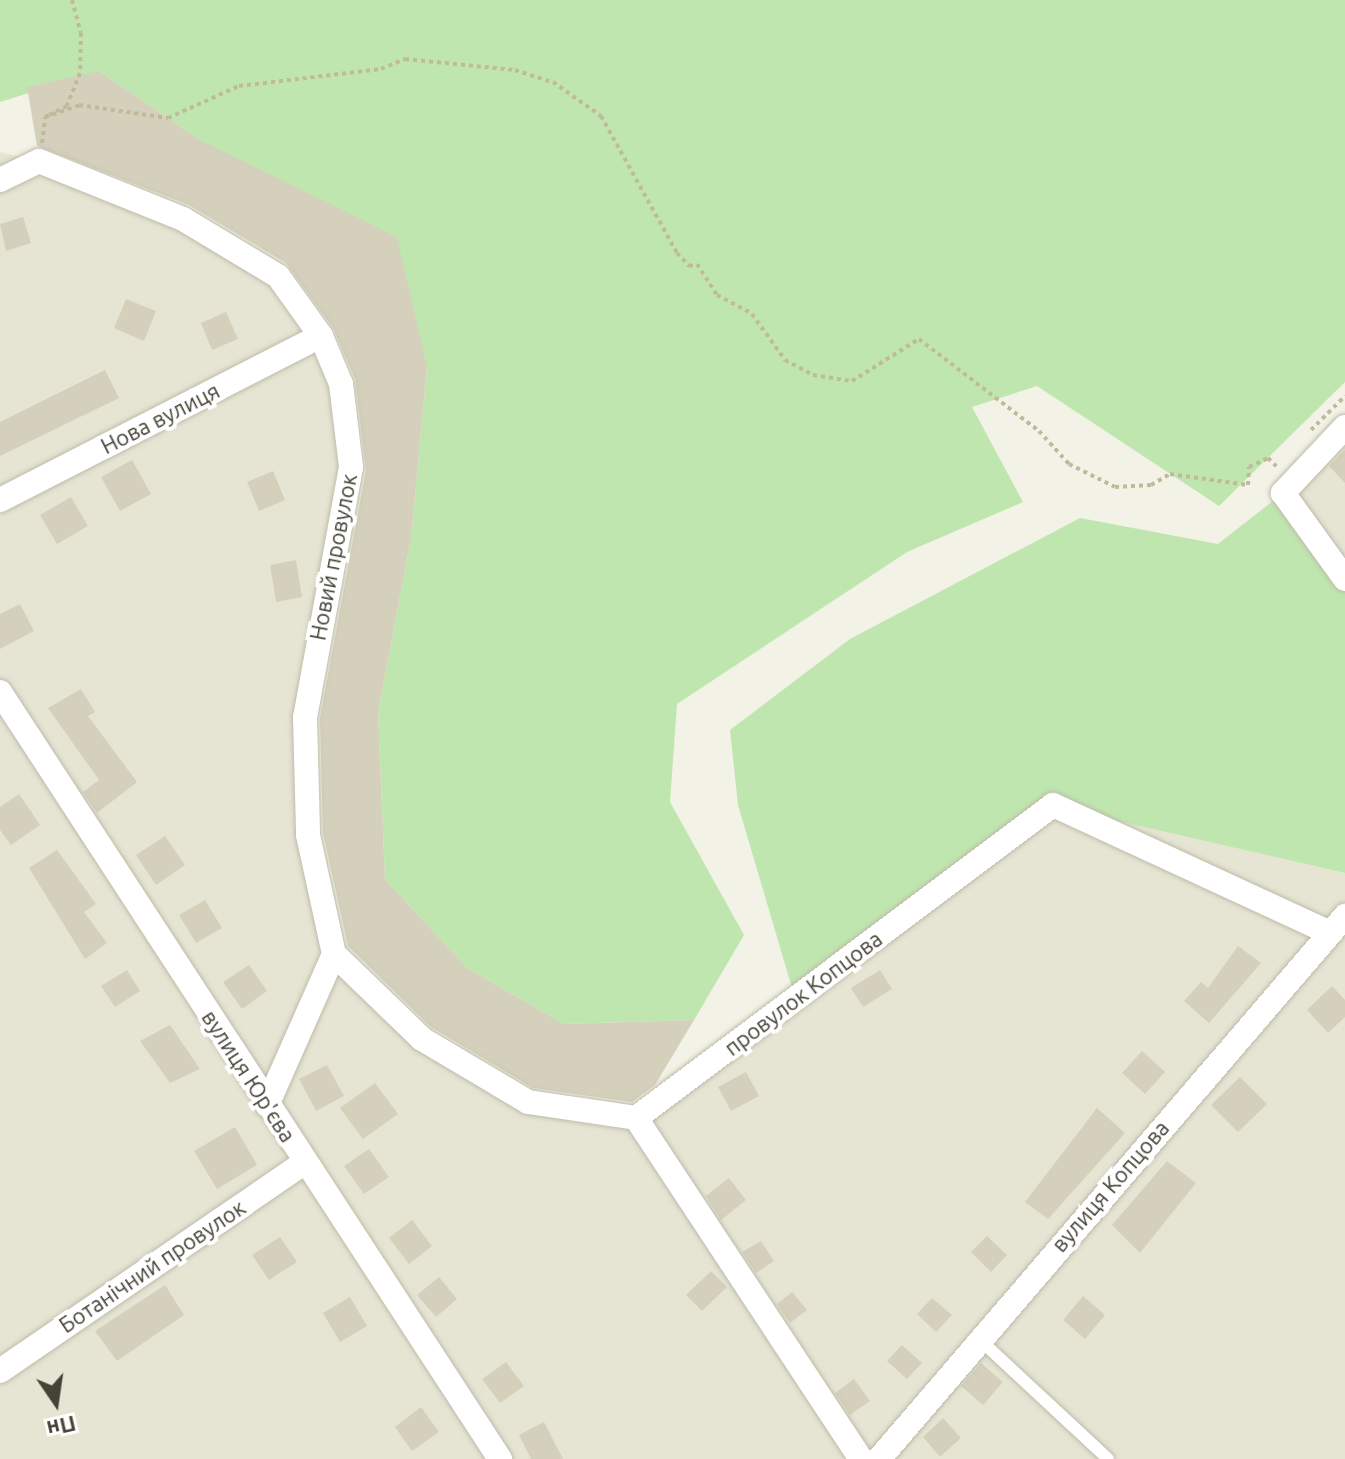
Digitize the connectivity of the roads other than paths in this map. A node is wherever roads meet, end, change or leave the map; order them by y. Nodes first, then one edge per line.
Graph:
1 (0, 180) edge
2 (321, 336) junction
3 (1345, 427) edge
4 (0, 500) edge
5 (1345, 579) edge
6 (0, 692) edge
7 (1338, 924) edge
8 (334, 954) junction
9 (267, 1105) junction
10 (636, 1118) junction
11 (305, 1162) junction
12 (977, 1338) junction
13 (0, 1371) edge
14 (500, 1459) edge
15 (861, 1459) edge
16 (879, 1459) edge
17 (1108, 1459) edge

1 - 2 street, Новий провулок
2 - 4 street, Нова вулиця
2 - 8 street, Новий провулок
3 - 5 street
6 - 9 street, вулиця Юр'єва
7 - 10 street, провулок Копцова
7 - 12 street, вулиця Копцова
8 - 9 street
8 - 10 street
9 - 11 street, вулиця Юр'єва
10 - 15 street
11 - 13 street, Ботанічний провулок
11 - 14 street, вулиця Юр'єва
12 - 16 street, вулиця Копцова
12 - 17 lane

